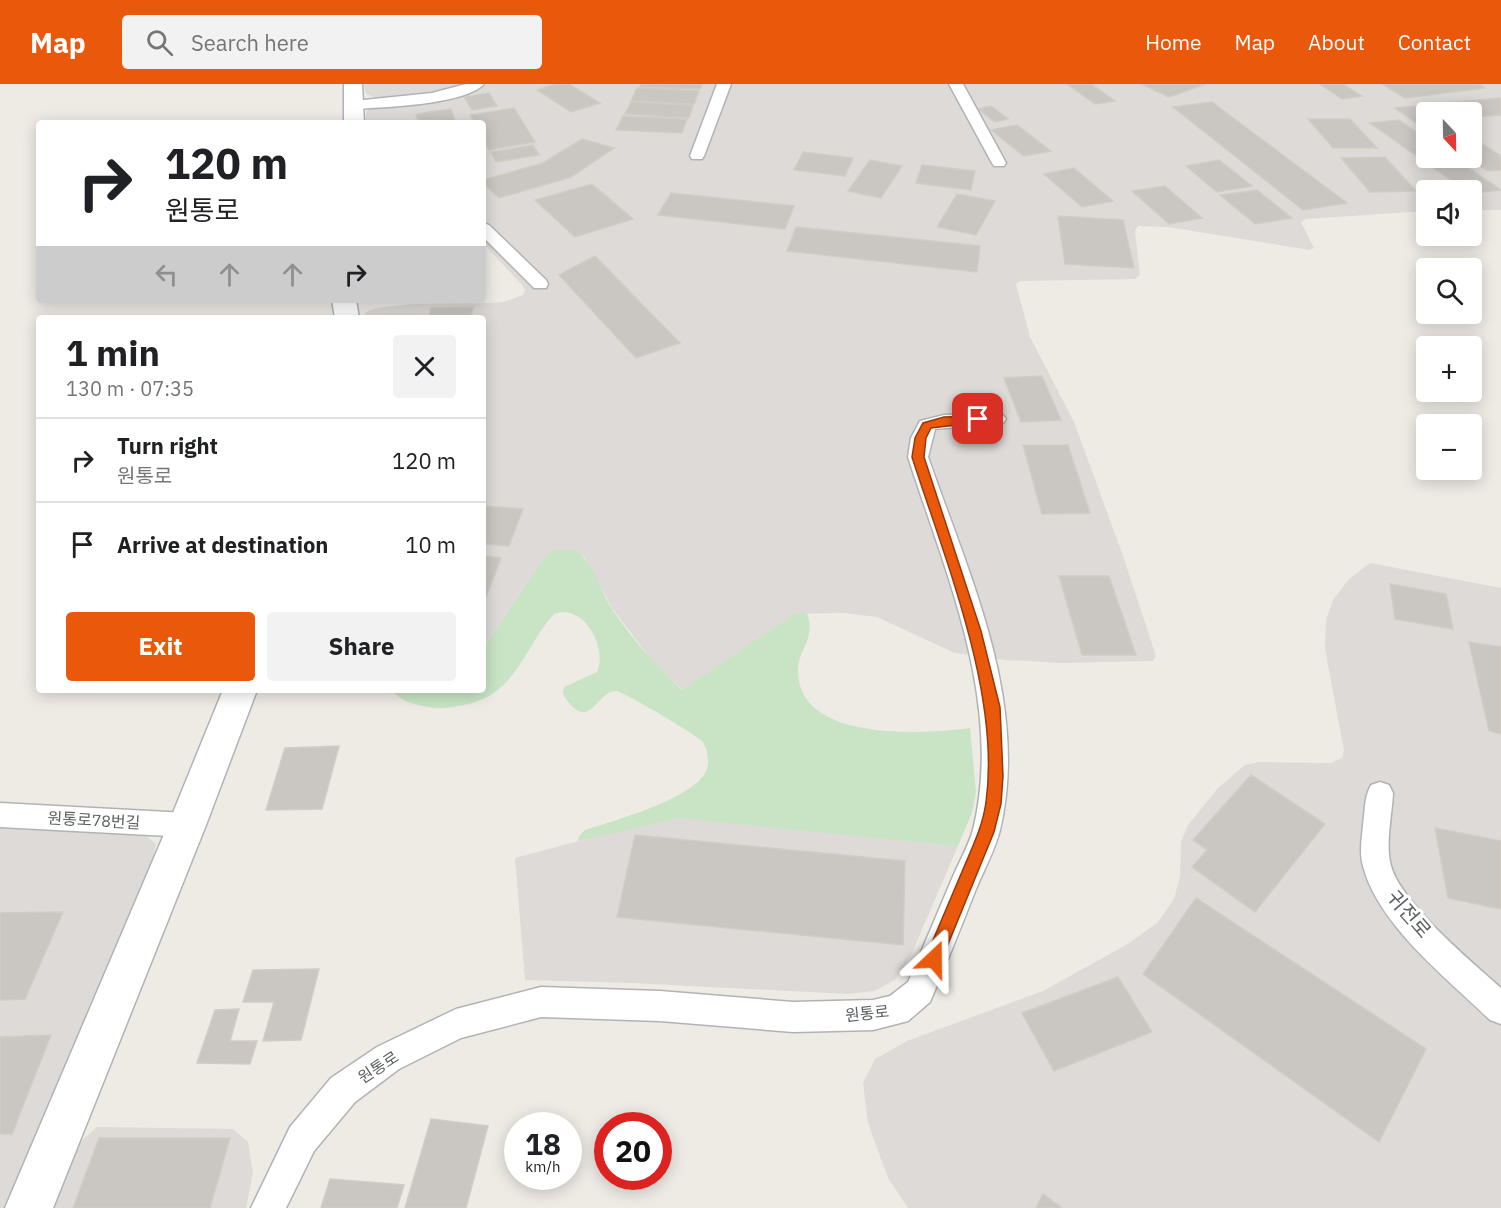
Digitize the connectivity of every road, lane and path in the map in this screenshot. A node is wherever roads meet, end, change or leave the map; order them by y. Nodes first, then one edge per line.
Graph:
1 (353, 84) edge
2 (477, 84) edge
3 (724, 84) edge
4 (956, 84) edge
5 (354, 114) edge
6 (697, 156) dead end
7 (999, 163) dead end
8 (486, 231) edge
9 (540, 284) dead end
10 (996, 418) dead end
11 (239, 693) edge
12 (1380, 794) dead end
13 (0, 815) edge
14 (188, 825) junction
15 (1501, 1009) edge
16 (29, 1208) edge
17 (268, 1208) edge

1 - 5 street
2 - 5 lane
3 - 6 lane
4 - 7 lane
8 - 9 lane
10 - 17 lane, 원통로
11 - 14 street
12 - 15 lane, 귀전로
13 - 14 lane, 원통로78번길
14 - 16 street

